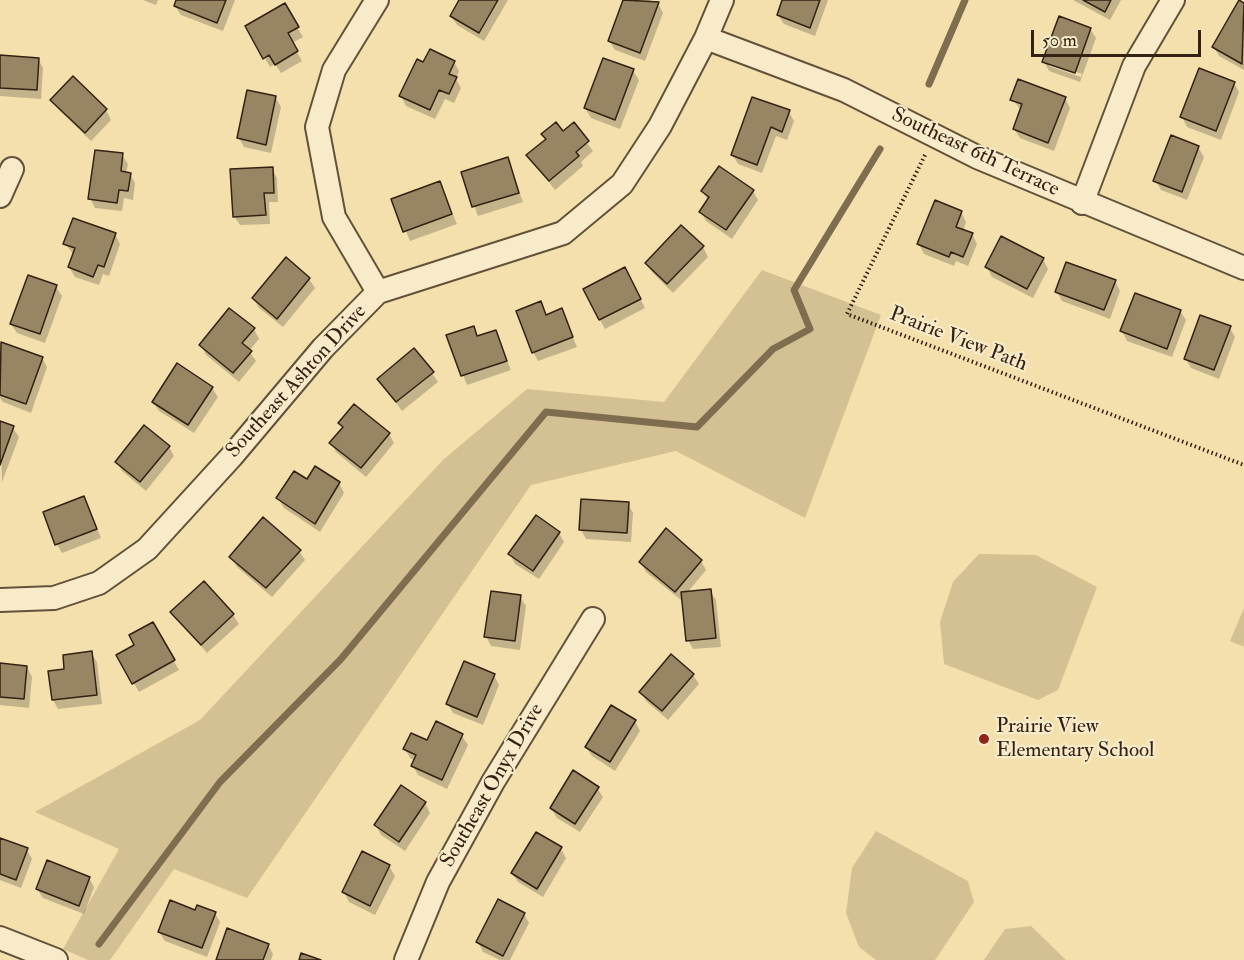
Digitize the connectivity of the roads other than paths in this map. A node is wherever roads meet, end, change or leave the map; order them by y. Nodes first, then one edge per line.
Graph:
1 (377, 0) edge
2 (722, 0) edge
3 (1173, 0) edge
4 (706, 38) junction
5 (12, 169) dead end
6 (0, 196) edge
7 (1082, 202) junction
8 (1244, 268) edge
9 (378, 292) junction
10 (0, 600) edge
11 (592, 619) dead end
12 (0, 938) edge
13 (56, 960) edge
14 (406, 960) edge

1 - 9 street
2 - 4 street, Southeast Ashton Drive
3 - 7 street
4 - 7 street, Southeast 6th Terrace
4 - 9 street, Southeast Ashton Drive
5 - 6 street
7 - 8 street, Southeast 6th Terrace
9 - 10 street, Southeast Ashton Drive
11 - 14 street, Southeast Onyx Drive
12 - 13 street

